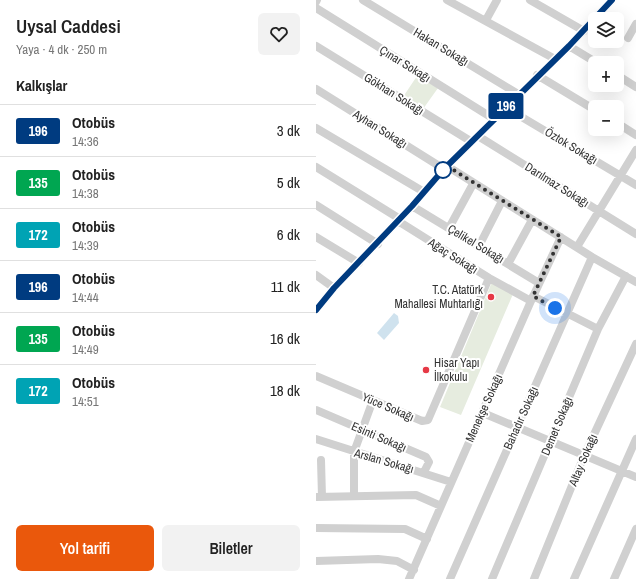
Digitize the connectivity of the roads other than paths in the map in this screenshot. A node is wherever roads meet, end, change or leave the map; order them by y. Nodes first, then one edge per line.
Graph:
1 (363, 0) edge
2 (447, 0) edge
3 (497, 0) edge
4 (530, 0) edge
5 (610, 1) edge
6 (316, 8) edge
7 (486, 20) junction
8 (636, 24) edge
9 (584, 31) junction
10 (628, 38) dead end
11 (316, 46) edge
12 (569, 46) junction
13 (588, 58) edge
14 (554, 59) junction
15 (537, 75) junction
16 (624, 79) edge
17 (636, 87) edge
18 (316, 88) edge
19 (518, 94) junction
20 (588, 106) edge
21 (505, 107) junction
22 (494, 119) junction
23 (624, 127) edge
24 (316, 128) edge
25 (636, 135) edge
26 (478, 136) junction
27 (472, 142) junction
28 (636, 150) edge
29 (316, 166) edge
30 (445, 167) junction
31 (620, 175) junction
32 (473, 184) junction
33 (636, 185) edge
34 (424, 192) junction
35 (502, 201) junction
36 (316, 205) edge
37 (412, 206) junction
38 (599, 210) junction
39 (399, 220) junction
40 (532, 220) junction
41 (449, 228) junction
42 (636, 234) edge
43 (316, 237) edge
44 (561, 237) junction
45 (378, 244) junction
46 (479, 246) junction
47 (577, 246) junction
48 (592, 257) junction
49 (359, 263) junction
50 (508, 264) junction
51 (316, 275) edge
52 (626, 276) junction
53 (489, 278) junction
54 (636, 282) edge
55 (539, 283) junction
56 (334, 288) junction
57 (532, 298) junction
58 (316, 310) edge
59 (566, 314) junction
60 (598, 329) junction
61 (636, 344) edge
62 (316, 376) edge
63 (373, 400) junction
64 (316, 410) edge
65 (483, 413) junction
66 (517, 428) junction
67 (363, 429) junction
68 (316, 439) edge
69 (636, 439) edge
70 (550, 442) junction
71 (354, 452) junction
72 (584, 456) junction
73 (321, 460) dead end
74 (424, 472) junction
75 (622, 472) junction
76 (636, 477) edge
77 (452, 482) junction
78 (354, 495) junction
79 (319, 497) edge
80 (440, 506) junction
81 (316, 528) edge
82 (636, 529) edge
83 (427, 538) junction
84 (316, 561) edge
85 (414, 570) junction
86 (409, 579) edge
87 (450, 579) edge
88 (492, 579) edge
89 (534, 579) edge
90 (574, 579) edge
91 (614, 579) edge

1 - 19 street, Hakan Sokağı
2 - 7 street
3 - 7 street
4 - 9 street
5 - 9 street
6 - 22 street, Çınar Sokağı
7 - 14 street
8 - 10 street
9 - 12 street
11 - 27 street, Gökhan Sokağı
12 - 13 street
12 - 14 street
14 - 15 street
15 - 19 street
15 - 20 street
16 - 17 street
18 - 30 street, Ayhan Sokağı
19 - 21 street
21 - 22 street
21 - 31 street, Öztok Sokağı
22 - 26 street
23 - 25 street
24 - 34 street
26 - 27 street
26 - 38 street, Darılmaz Sokağı
27 - 30 street
28 - 31 street
29 - 39 street, Ağaç Sokağı
30 - 32 street, Ayhan Sokağı
30 - 34 street
31 - 33 street, Öztok Sokağı
31 - 38 street
32 - 35 street, Ayhan Sokağı
32 - 41 street
34 - 37 street
35 - 40 street, Ayhan Sokağı
35 - 46 street
36 - 45 street
37 - 39 street
37 - 41 street, Çelikel Sokağı
38 - 42 street, Darılmaz Sokağı
38 - 47 street
39 - 45 street
39 - 53 street, Ağaç Sokağı
40 - 44 street, Ayhan Sokağı
40 - 50 street
41 - 46 street, Çelikel Sokağı
43 - 49 street
44 - 47 street, Ayhan Sokağı
44 - 55 street, Menekşe Sokağı
45 - 49 street
46 - 50 street, Çelikel Sokağı
47 - 48 street, Ayhan Sokağı
48 - 52 street, Ayhan Sokağı
48 - 59 street, Bahadır Sokağı
49 - 56 street
50 - 55 street, Çelikel Sokağı
51 - 56 street
52 - 54 street, Ayhan Sokağı
52 - 60 street, Demet Sokağı
53 - 57 street, Ağaç Sokağı
53 - 63 street, Yüce Sokağı
55 - 57 street, Menekşe Sokağı
56 - 58 street
57 - 59 street, Ağaç Sokağı
57 - 65 street, Menekşe Sokağı
59 - 60 street, Ağaç Sokağı
59 - 66 street, Bahadır Sokağı
60 - 70 street, Demet Sokağı
61 - 72 street, Altay Sokağı
62 - 63 street, Yüce Sokağı
63 - 67 street
64 - 67 street, Esinti Sokağı
65 - 66 street
65 - 77 street, Menekşe Sokağı
66 - 70 street
66 - 87 street, Bahadır Sokağı
67 - 71 street
67 - 74 street, Esinti Sokağı
68 - 71 street, Arslan Sokağı
69 - 75 street
70 - 72 street
70 - 88 street, Demet Sokağı
71 - 74 street, Arslan Sokağı
71 - 78 street
72 - 75 street
72 - 89 street, Altay Sokağı
73 - 79 street
74 - 77 street, Arslan Sokağı
75 - 76 street
75 - 90 street
77 - 80 street, Menekşe Sokağı
78 - 79 street
78 - 80 street
80 - 83 street, Menekşe Sokağı
81 - 83 street
82 - 91 street
83 - 85 street, Menekşe Sokağı
84 - 85 street
85 - 86 street, Menekşe Sokağı

